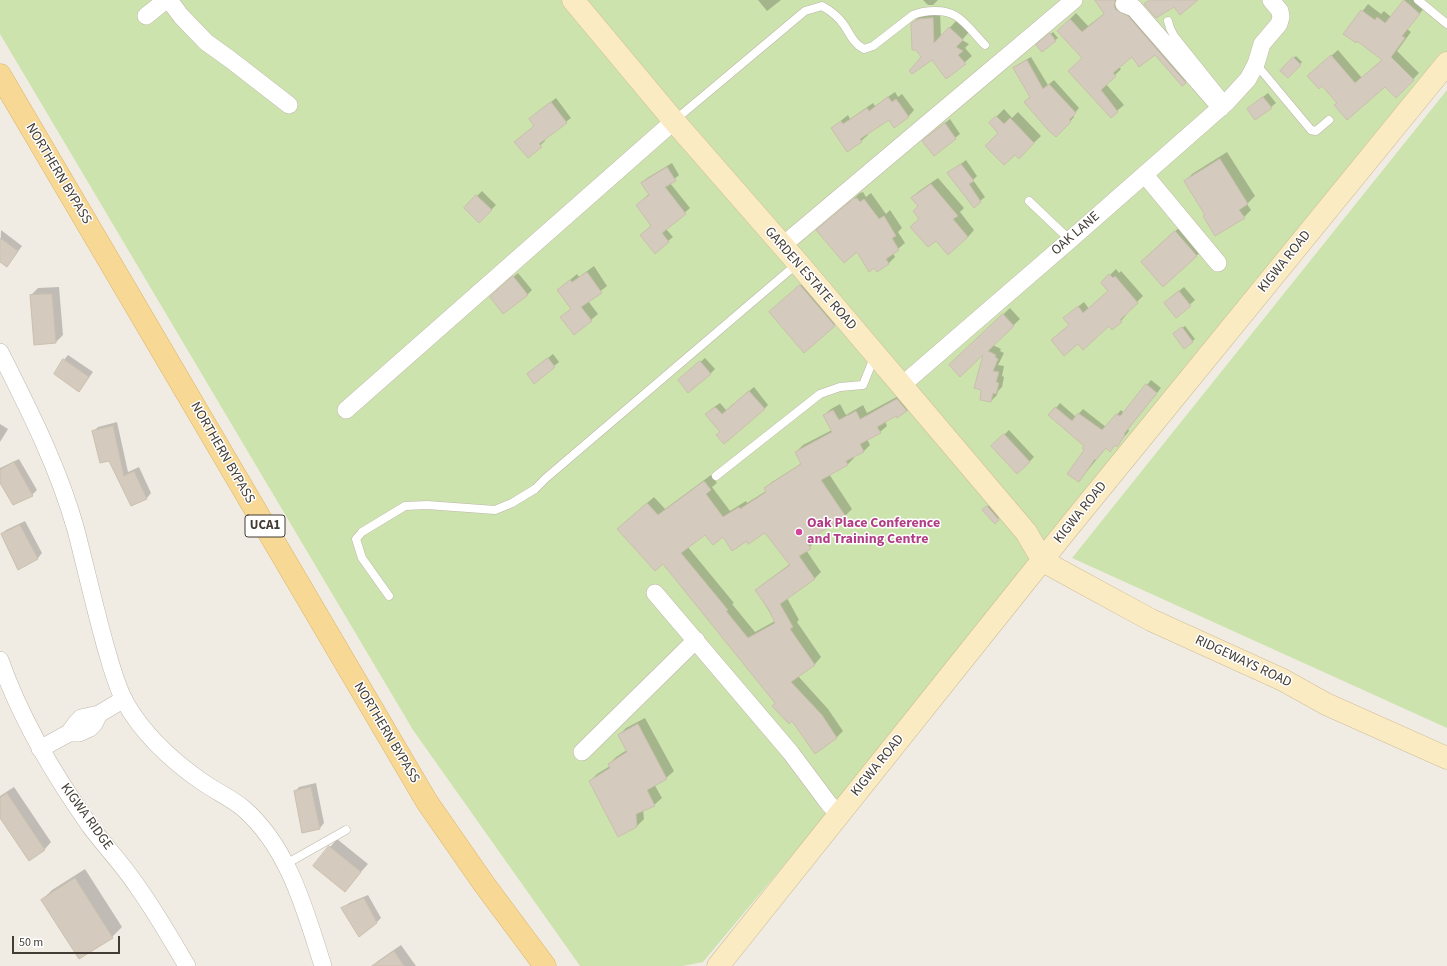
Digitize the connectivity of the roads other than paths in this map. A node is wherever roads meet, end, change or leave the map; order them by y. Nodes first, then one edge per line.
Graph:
1 (166, 0) edge
2 (169, 0) edge
3 (573, 0) edge
4 (1074, 0) edge
5 (1271, 0) edge
6 (1418, 0) edge
7 (1124, 4) dead end
8 (146, 16) dead end
9 (1168, 21) dead end
10 (1447, 24) edge
11 (985, 45) dead end
12 (1447, 63) edge
13 (1256, 64) junction
14 (0, 75) edge
15 (289, 105) dead end
16 (1224, 105) junction
17 (1329, 120) dead end
18 (674, 121) junction
19 (1145, 175) junction
20 (1029, 201) dead end
21 (1070, 240) junction
22 (782, 246) junction
23 (798, 262) junction
24 (1218, 263) dead end
25 (0, 352) edge
26 (901, 386) junction
27 (346, 410) dead end
28 (716, 476) dead end
29 (1043, 561) junction
30 (655, 593) dead end
31 (389, 596) dead end
32 (696, 640) junction
33 (2, 671) edge
34 (124, 700) junction
35 (40, 749) junction
36 (582, 752) dead end
37 (1447, 758) edge
38 (839, 814) junction
39 (346, 830) dead end
40 (286, 864) junction
41 (187, 966) edge
42 (323, 966) edge
43 (545, 966) edge
44 (718, 966) edge

1 - 8 street
2 - 15 street
3 - 18 street, GARDEN ESTATE ROAD
4 - 22 street
5 - 13 street, OAK LANE
6 - 10 lane
7 - 16 street
9 - 16 lane
11 - 18 lane
12 - 29 street, KIGWA ROAD
13 - 16 street, OAK LANE
13 - 17 lane
14 - 43 main road, NORTHERN BYPASS / UCA1
16 - 19 street, OAK LANE
18 - 22 street, GARDEN ESTATE ROAD
18 - 27 street
19 - 21 street, OAK LANE
19 - 24 street
20 - 21 lane
21 - 26 street, OAK LANE
22 - 23 street, GARDEN ESTATE ROAD
23 - 26 street, GARDEN ESTATE ROAD
23 - 31 lane
25 - 34 street
26 - 28 lane
26 - 29 street, GARDEN ESTATE ROAD
29 - 37 street, RIDGEWAYS ROAD
29 - 38 street, KIGWA ROAD
30 - 32 street
32 - 36 street
32 - 38 street
33 - 35 street, KIGWA RIDGE
34 - 35 street
34 - 40 street
35 - 41 street, KIGWA RIDGE
38 - 44 street, KIGWA ROAD
39 - 40 lane
40 - 42 street

